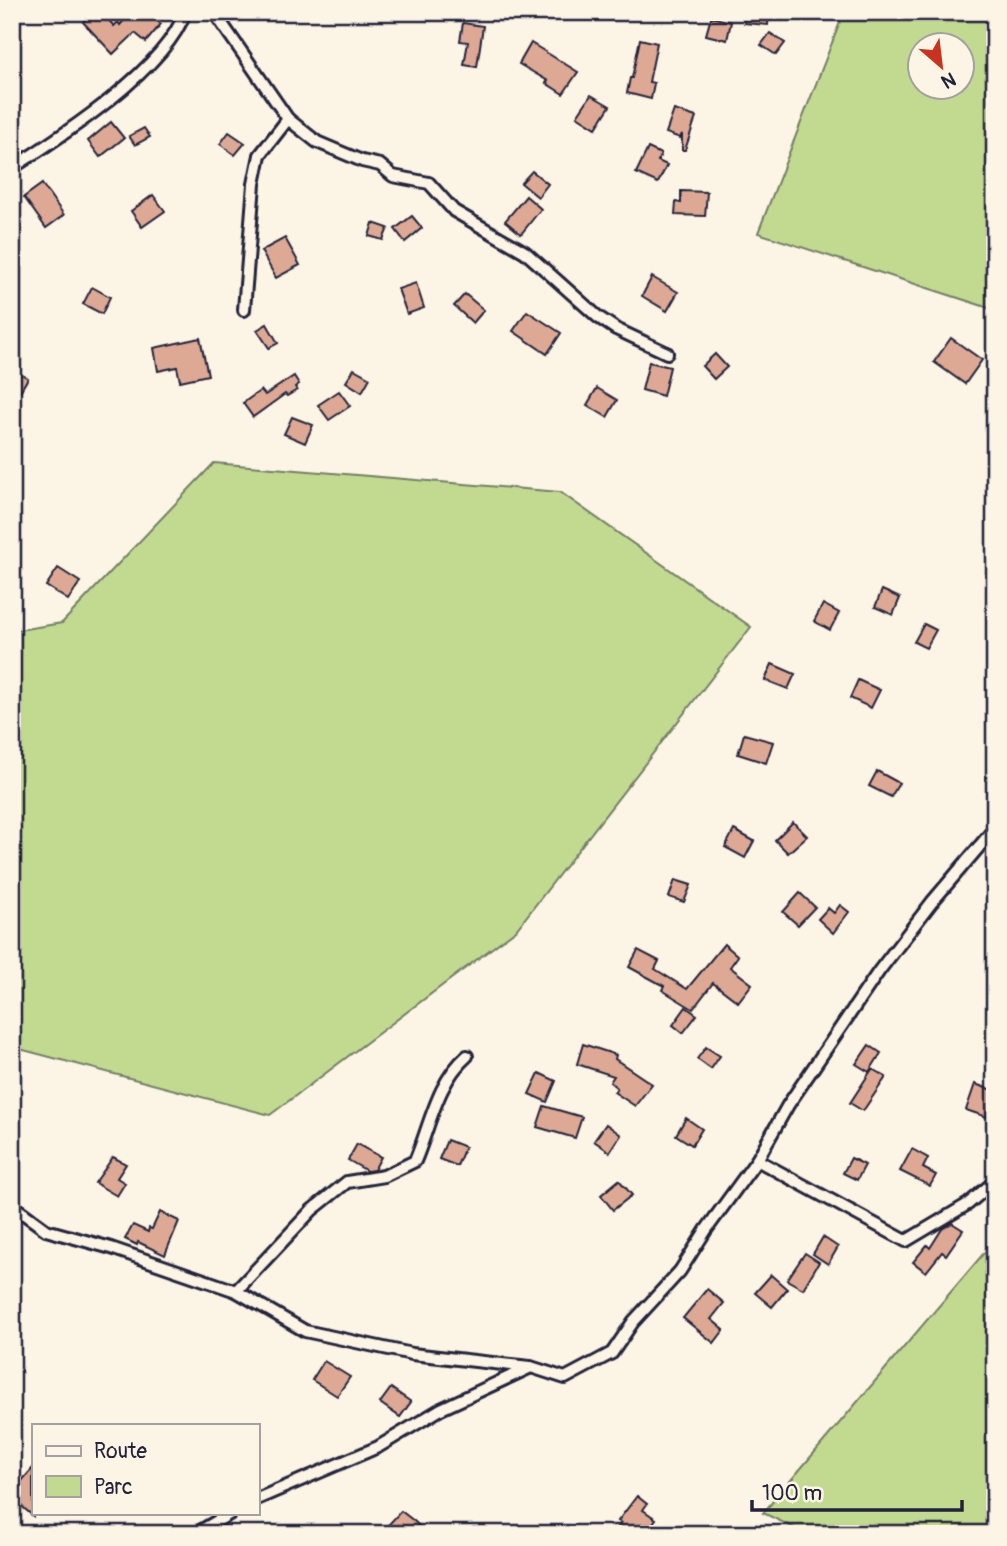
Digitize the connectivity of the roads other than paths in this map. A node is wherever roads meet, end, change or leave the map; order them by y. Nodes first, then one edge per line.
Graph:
1 (185, 12) edge
2 (214, 12) edge
3 (288, 119) junction
4 (12, 168) edge
5 (244, 310) dead end
6 (667, 353) dead end
7 (995, 828) edge
8 (467, 1056) dead end
9 (757, 1160) junction
10 (995, 1181) edge
11 (12, 1205) edge
12 (236, 1290) junction
13 (531, 1367) junction
14 (259, 1498) edge
15 (229, 1514) edge
16 (195, 1534) edge

1 - 4 street
2 - 3 street
3 - 5 street
3 - 6 street
7 - 9 street
8 - 12 street
9 - 10 street
9 - 13 street
11 - 12 street
12 - 13 street
13 - 14 street
15 - 16 street

